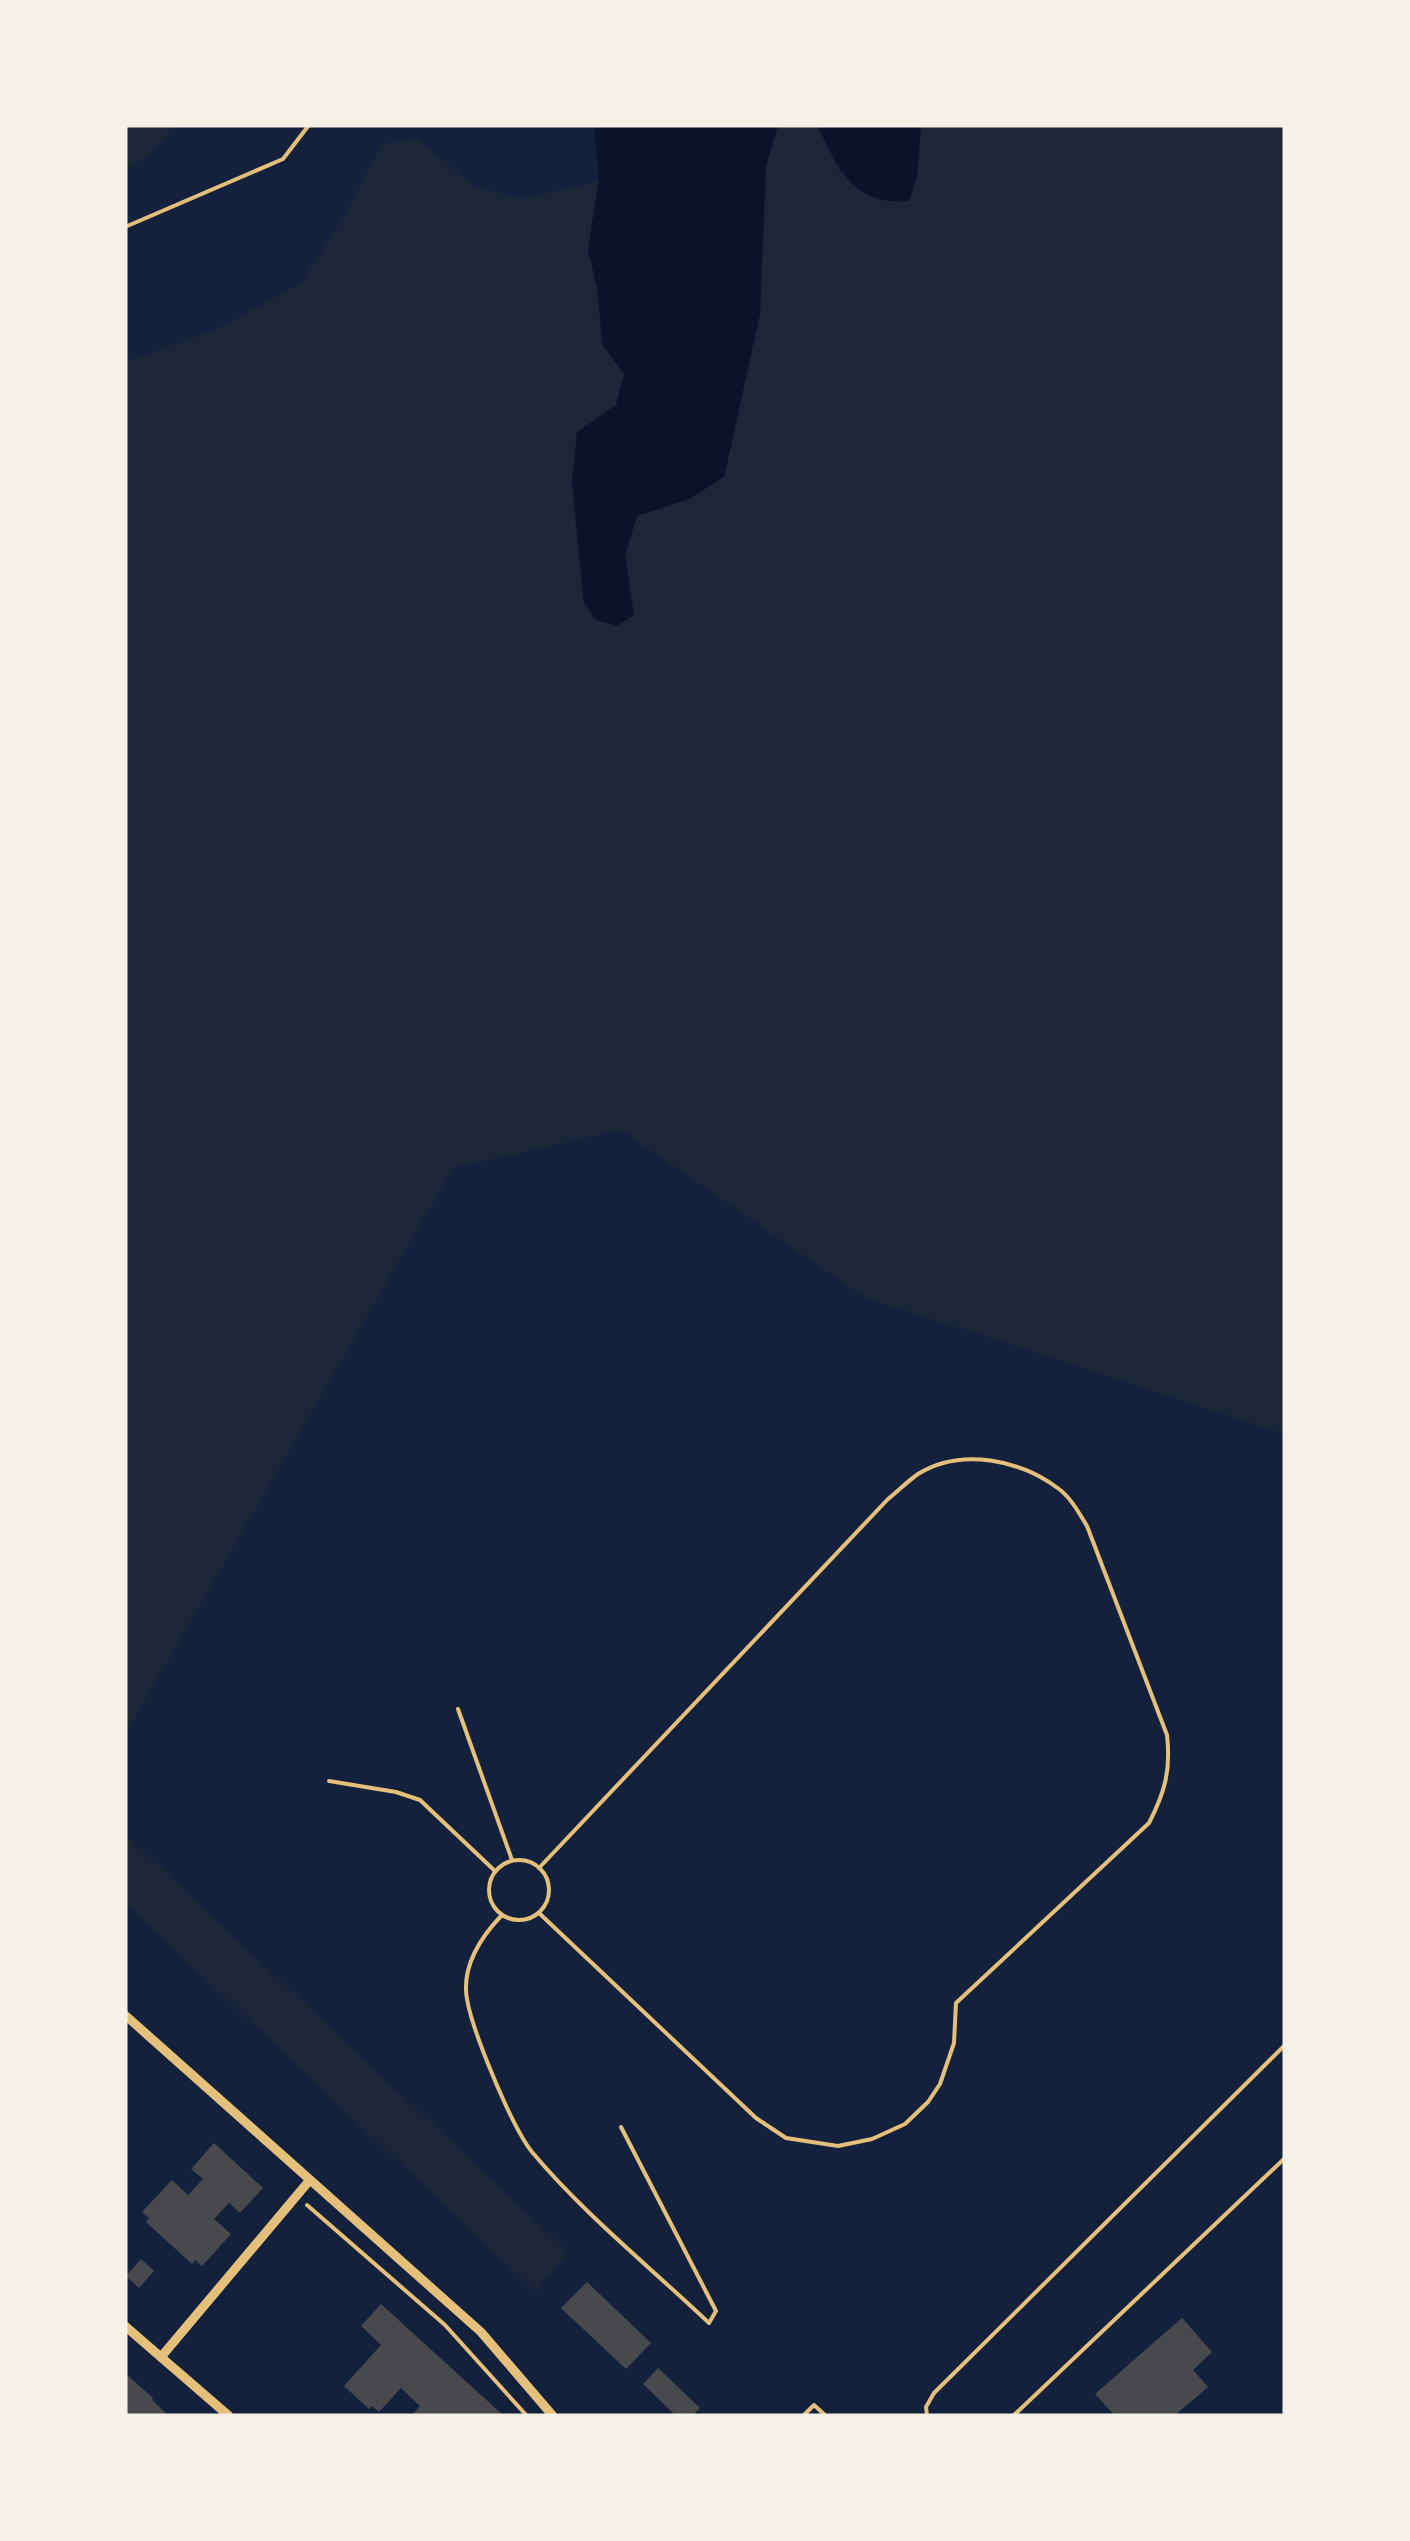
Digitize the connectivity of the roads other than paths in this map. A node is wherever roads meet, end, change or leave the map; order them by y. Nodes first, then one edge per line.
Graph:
1 (309, 125) edge
2 (125, 227) edge
3 (458, 1709) dead end
4 (329, 1781) dead end
5 (512, 1860) junction
6 (540, 1868) junction
7 (495, 1871) junction
8 (539, 1913) junction
9 (501, 1916) junction
10 (125, 2015) edge
11 (621, 2127) dead end
12 (309, 2180) junction
13 (125, 2326) edge
14 (160, 2357) junction
15 (229, 2416) edge
16 (553, 2416) edge

1 - 2 lane
3 - 5 lane
4 - 7 lane
5 - 6 lane
5 - 7 lane
6 - 8 lane
6 - 8 lane
7 - 9 lane
8 - 9 lane
9 - 11 lane
10 - 12 street
12 - 14 street
12 - 16 street
13 - 14 street
14 - 15 street

